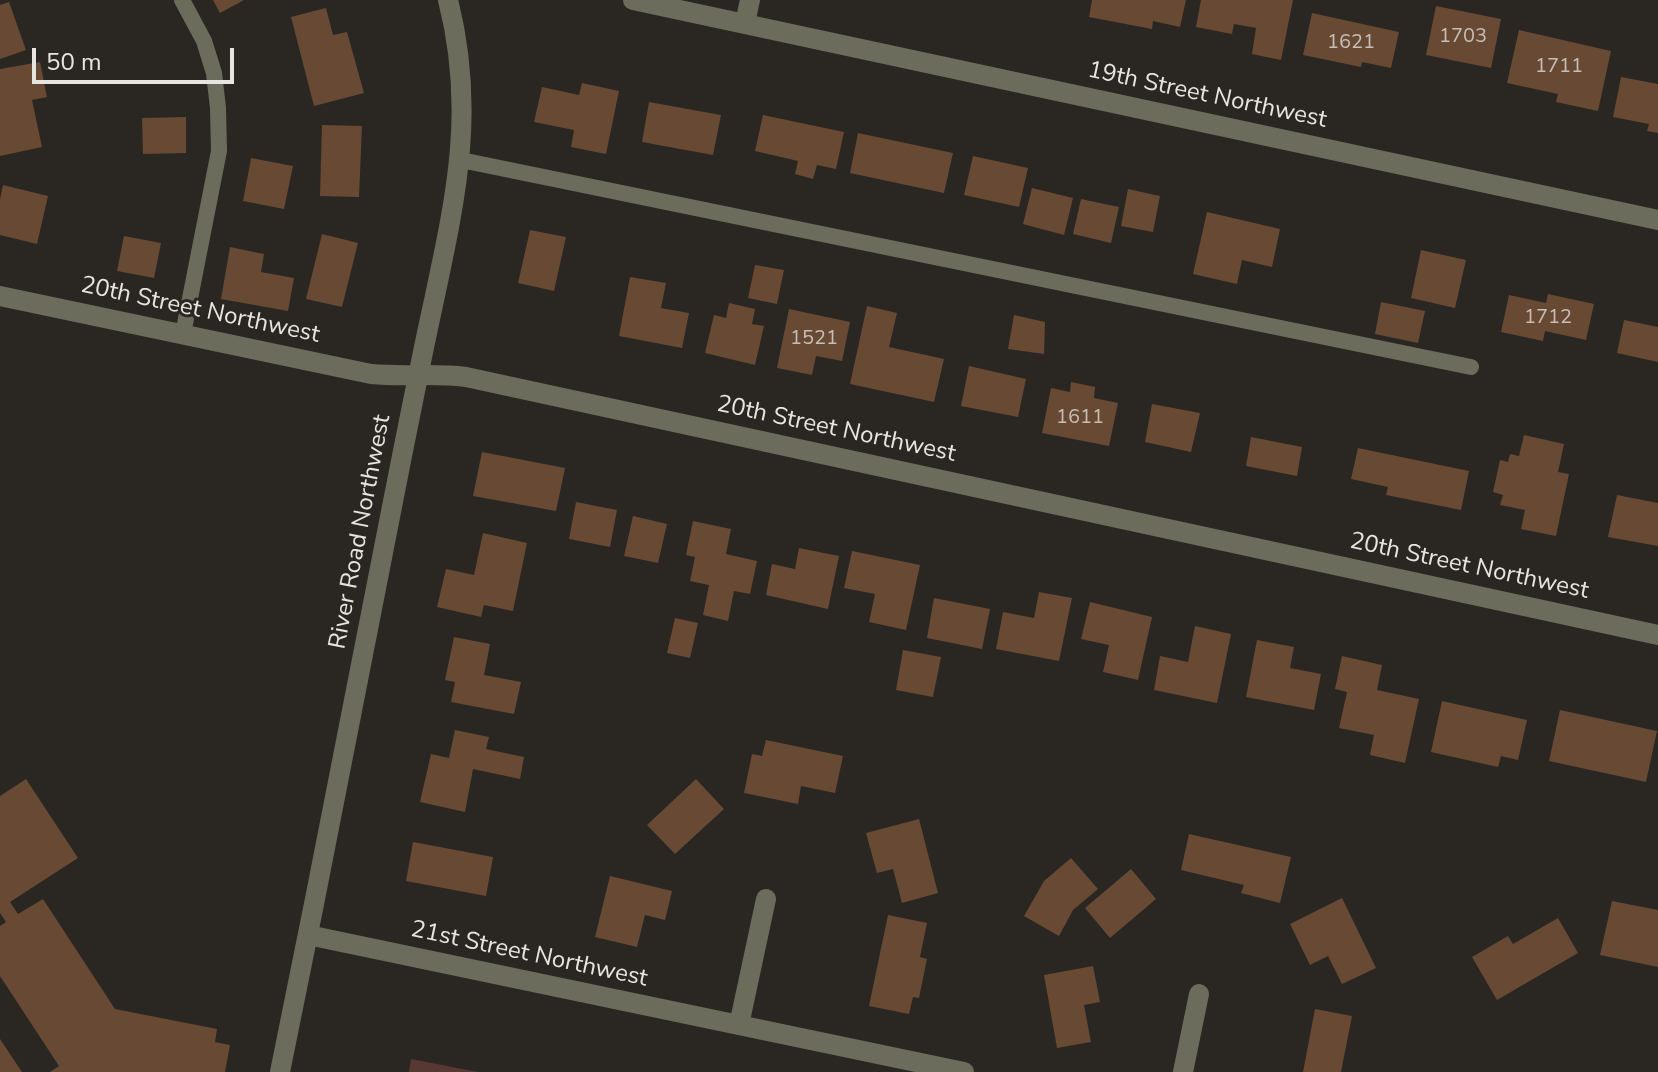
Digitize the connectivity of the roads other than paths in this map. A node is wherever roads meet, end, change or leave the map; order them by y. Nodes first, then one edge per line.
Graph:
1 (182, 0) edge
2 (448, 0) edge
3 (633, 0) edge
4 (750, 0) edge
5 (745, 23) junction
6 (461, 160) junction
7 (1658, 220) edge
8 (0, 296) edge
9 (183, 334) junction
10 (1471, 367) dead end
11 (418, 375) junction
12 (1658, 635) edge
13 (766, 899) dead end
14 (308, 935) junction
15 (1199, 994) dead end
16 (739, 1025) junction
17 (280, 1072) edge
18 (964, 1072) edge
19 (1183, 1072) edge

1 - 9 lane
2 - 6 street, River Road Northwest
3 - 5 street, 19th Street Northwest
4 - 5 street
5 - 7 street, 19th Street Northwest
6 - 10 lane
6 - 11 street, River Road Northwest
8 - 9 street, 20th Street Northwest
9 - 11 street, 20th Street Northwest
11 - 12 street, 20th Street Northwest
11 - 14 street, River Road Northwest
13 - 16 street
14 - 16 street, 21st Street Northwest
14 - 17 street, River Road Northwest
15 - 19 street
16 - 18 street, 21st Street Northwest

